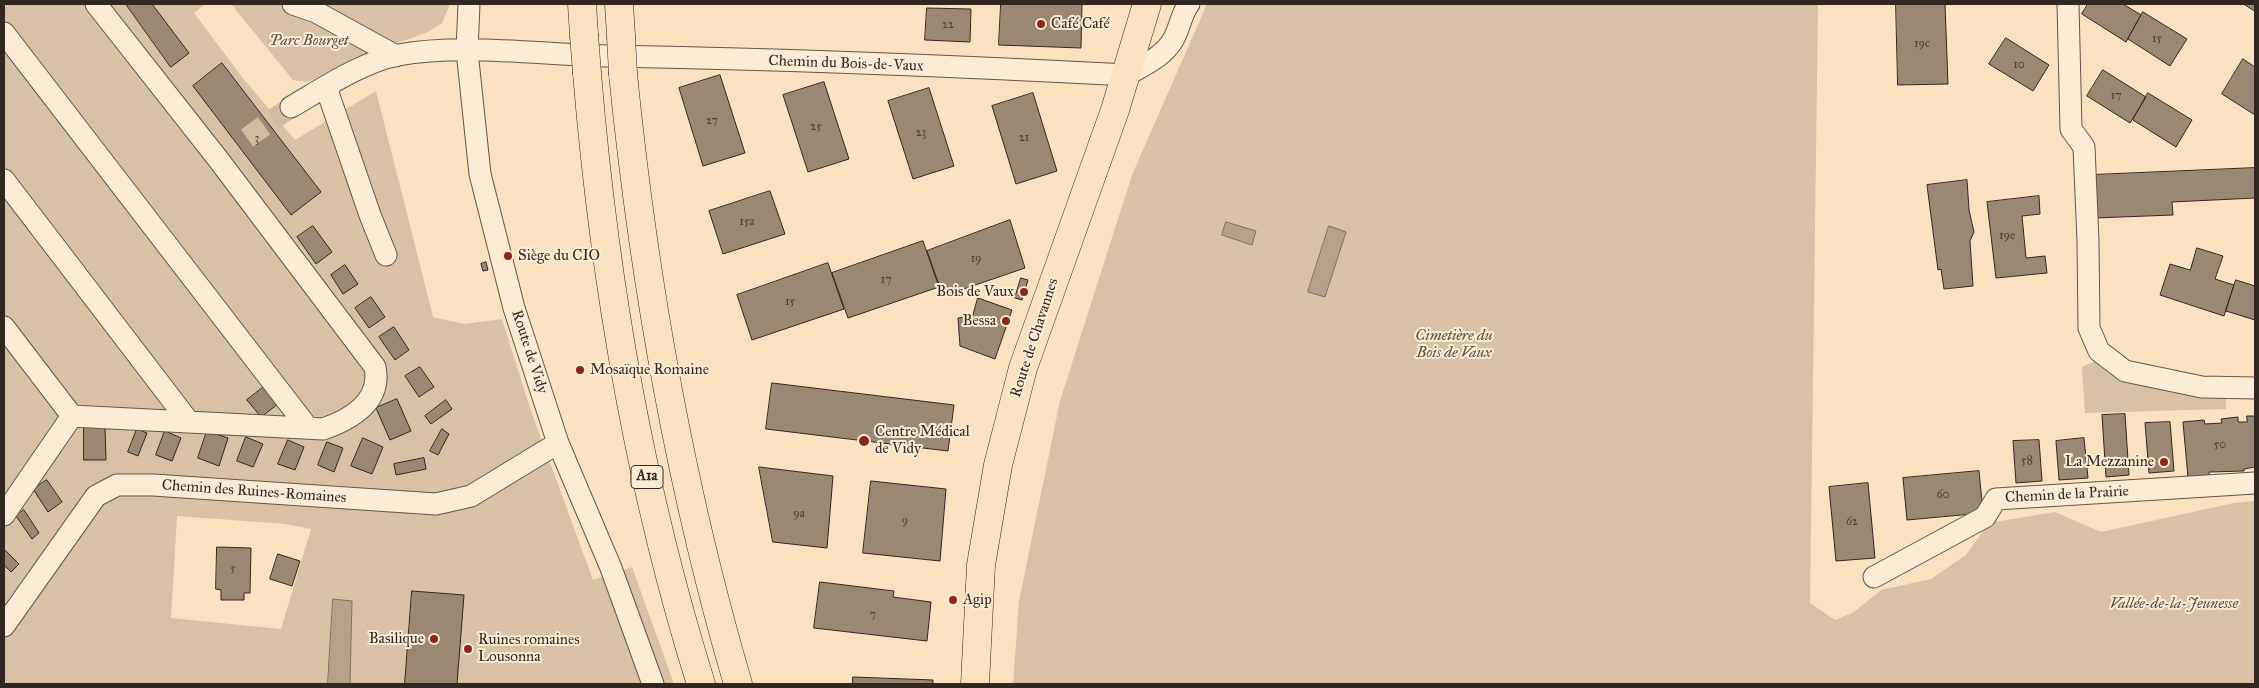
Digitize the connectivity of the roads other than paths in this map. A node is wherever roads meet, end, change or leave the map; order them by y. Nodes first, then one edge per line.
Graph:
1 (96, 4) edge
2 (293, 4) edge
3 (469, 4) edge
4 (582, 4) edge
5 (619, 4) edge
6 (1147, 4) edge
7 (1190, 4) edge
8 (2068, 4) edge
9 (4, 33) edge
10 (467, 51) junction
11 (396, 56) junction
12 (1127, 75) junction
13 (326, 87) junction
14 (291, 107) tunnel mouth
15 (4, 180) edge
16 (386, 255) dead end
17 (4, 327) edge
18 (2255, 388) edge
19 (72, 416) junction
20 (189, 422) junction
21 (308, 428) junction
22 (558, 443) junction
23 (2255, 484) edge
24 (4, 515) edge
25 (1874, 577) dead end
26 (4, 626) edge
27 (653, 684) edge
28 (701, 684) edge
29 (738, 684) edge
30 (975, 684) edge

1 - 21 street
2 - 11 street
3 - 10 street, Route de Vidy
4 - 28 main road, A1a, bridge
5 - 29 main road, A1a, bridge
6 - 12 main road, Route de Chavannes
7 - 12 street
8 - 18 street
9 - 21 street
10 - 11 street, Chemin du Bois-de-Vaux
10 - 12 street, Chemin du Bois-de-Vaux
10 - 22 street, Route de Vidy
11 - 13 street, Chemin du Bois-de-Vaux
12 - 30 main road, Route de Chavannes
13 - 14 street, Chemin du Bois-de-Vaux
13 - 16 street
15 - 20 street
17 - 19 street
19 - 20 street
19 - 24 street
20 - 21 street
22 - 26 street, Chemin des Ruines-Romaines
22 - 27 street, Route de Vidy
23 - 25 street, Chemin de la Prairie

